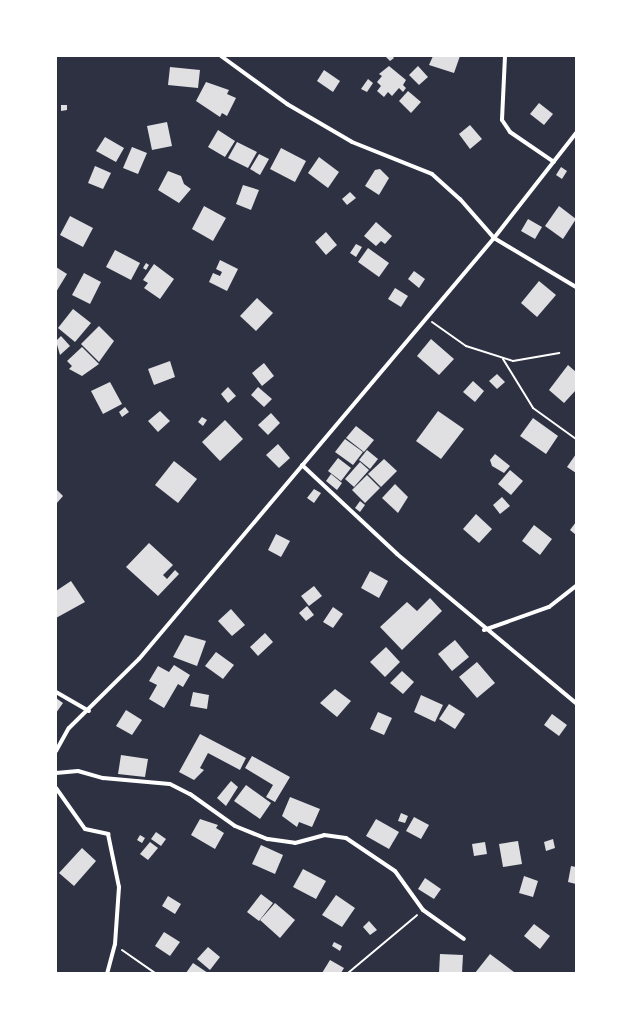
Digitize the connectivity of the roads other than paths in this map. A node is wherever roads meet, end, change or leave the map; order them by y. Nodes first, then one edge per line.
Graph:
1 (221, 56) edge
2 (505, 56) edge
3 (576, 133) edge
4 (554, 162) junction
5 (494, 238) junction
6 (576, 286) edge
7 (302, 465) junction
8 (576, 586) edge
9 (484, 630) junction
10 (56, 692) edge
11 (576, 703) edge
12 (89, 711) junction
13 (56, 751) edge
14 (56, 773) edge
15 (56, 788) edge
16 (464, 939) dead end
17 (107, 973) edge

1 - 5 street
2 - 4 street
3 - 4 street
4 - 5 street
5 - 6 street
5 - 7 street
7 - 9 street
7 - 12 street
8 - 9 street
9 - 11 street
10 - 12 street
12 - 13 street
14 - 16 street
15 - 17 street

